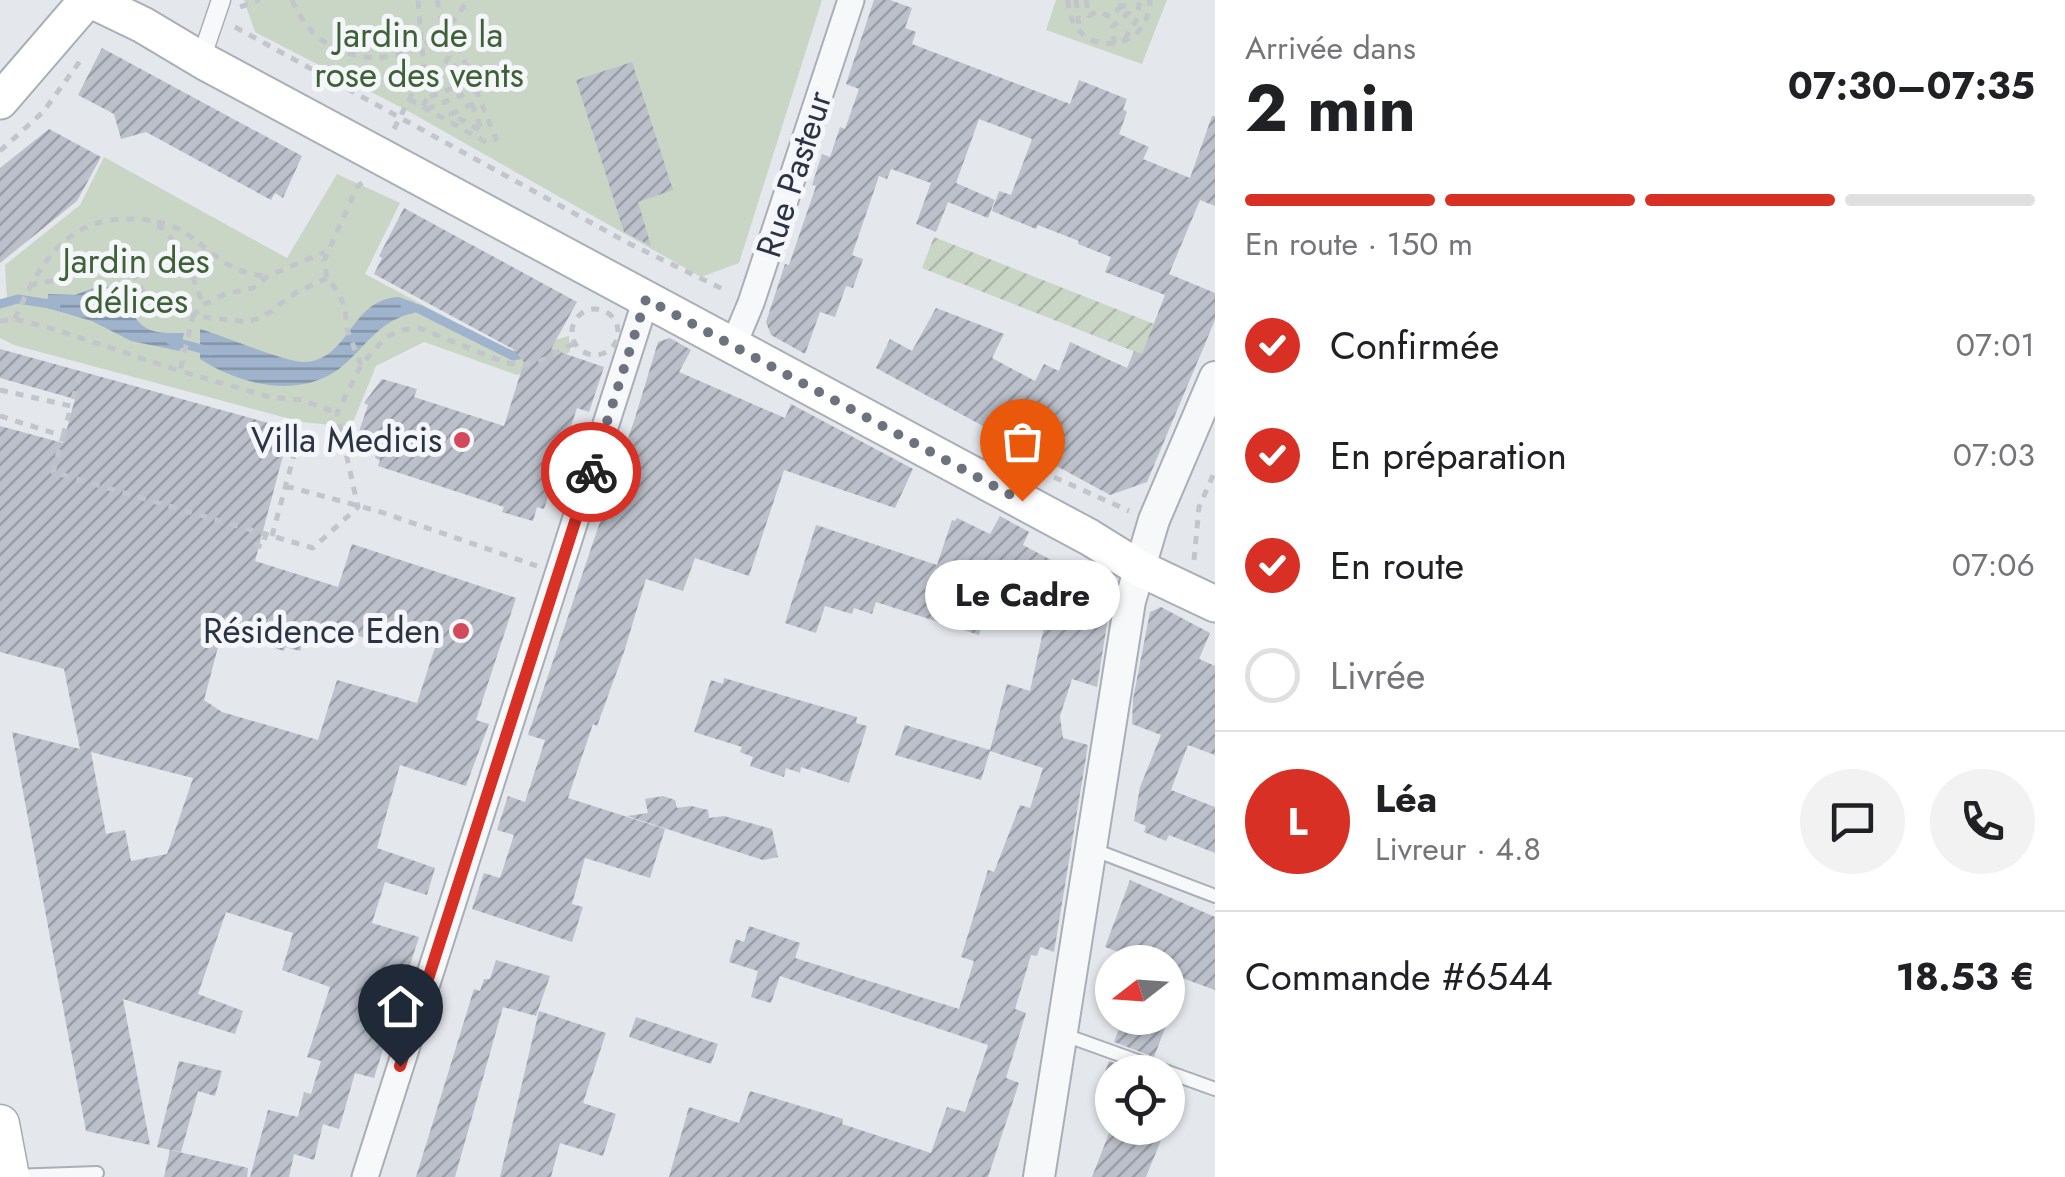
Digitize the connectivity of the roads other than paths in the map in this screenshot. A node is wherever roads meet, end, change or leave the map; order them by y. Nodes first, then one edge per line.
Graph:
1 (89, 0) edge
2 (221, 0) edge
3 (851, 0) edge
4 (201, 59) junction
5 (0, 101) edge
6 (646, 299) junction
7 (734, 346) junction
8 (1215, 377) edge
9 (1139, 568) junction
10 (1215, 604) edge
11 (1092, 849) junction
12 (1215, 896) edge
13 (1062, 1034) junction
14 (1215, 1088) edge
15 (0, 1124) edge
16 (96, 1173) dead end
17 (10, 1177) edge
18 (365, 1177) edge
19 (1039, 1177) edge

1 - 4 main road
1 - 5 main road
2 - 4 street
3 - 7 street, Rue Pasteur
4 - 6 main road
6 - 7 main road
6 - 18 street
7 - 9 main road
8 - 9 street
9 - 10 main road
9 - 11 street
11 - 12 lane
11 - 13 street
13 - 14 lane
13 - 19 street
15 - 17 main road
16 - 17 lane

